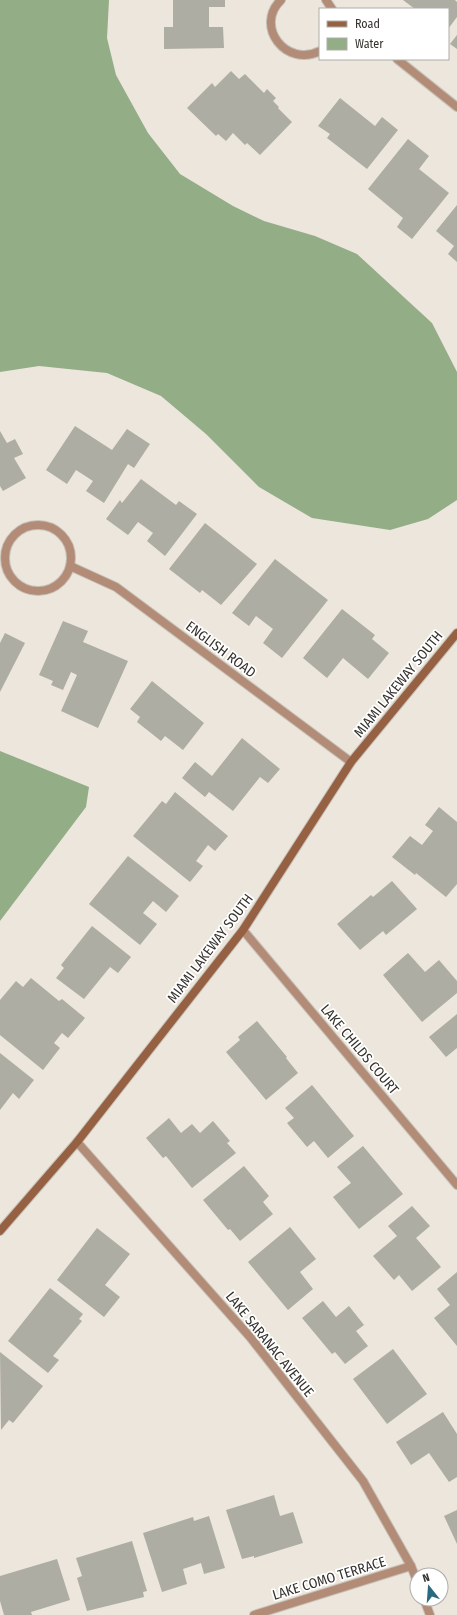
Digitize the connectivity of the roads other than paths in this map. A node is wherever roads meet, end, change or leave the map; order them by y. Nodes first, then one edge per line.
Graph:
1 (281, 0) edge
2 (319, 51) edge
3 (398, 60) edge
4 (457, 108) edge
5 (70, 566) junction
6 (457, 633) edge
7 (350, 762) junction
8 (243, 930) junction
9 (77, 1142) junction
10 (457, 1185) edge
11 (0, 1231) edge
12 (411, 1566) joint
13 (254, 1615) edge

1 - 2 street
3 - 4 street
5 - 5 street
5 - 7 street, ENGLISH ROAD
6 - 7 street, MIAMI LAKEWAY SOUTH
7 - 8 street, MIAMI LAKEWAY SOUTH
8 - 9 street, MIAMI LAKEWAY SOUTH
8 - 10 street, LAKE CHILDS COURT
9 - 11 street, MIAMI LAKEWAY SOUTH
9 - 12 street, LAKE SARANAC AVENUE
12 - 13 street, LAKE COMO TERRACE

